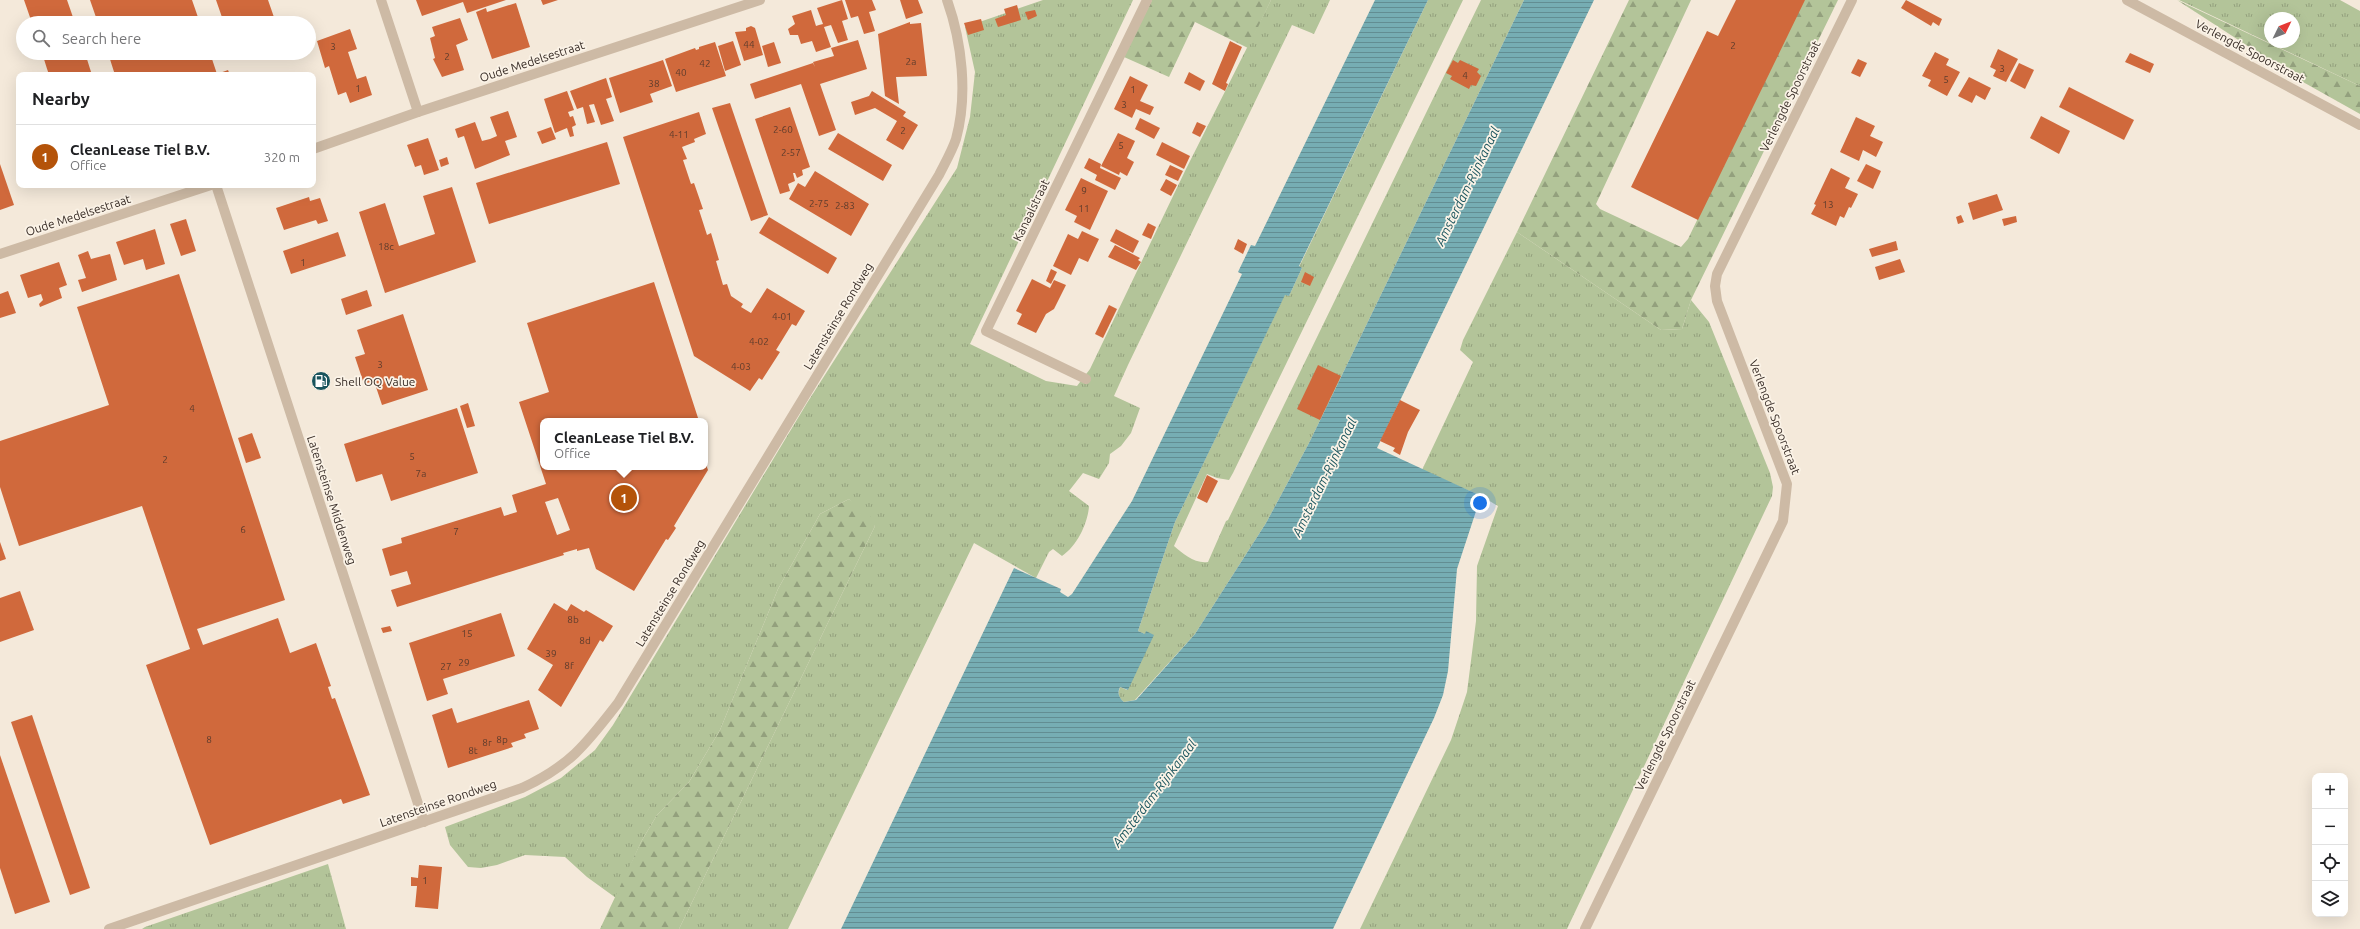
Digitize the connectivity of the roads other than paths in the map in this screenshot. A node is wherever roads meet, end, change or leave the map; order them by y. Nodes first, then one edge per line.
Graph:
1 (381, 0) edge
2 (760, 0) edge
3 (947, 0) edge
4 (1147, 0) edge
5 (1852, 0) edge
6 (2128, 0) edge
7 (418, 112) junction
8 (2360, 125) edge
9 (316, 148) edge
10 (202, 188) edge
11 (217, 188) edge
12 (0, 254) edge
13 (1086, 379) dead end
14 (424, 822) junction
15 (116, 928) edge
16 (1585, 929) edge

1 - 7 street
2 - 7 street, Oude Medelsestraat
3 - 14 street, Latensteinse Rondweg
4 - 13 street, Kanaalstraat
5 - 16 street, Verlengde Spoorstraat
6 - 8 street, Verlengde Spoorstraat
7 - 9 street, Oude Medelsestraat
10 - 12 street, Oude Medelsestraat
11 - 14 street, Latensteinse Middenweg
14 - 15 street, Latensteinse Rondweg

